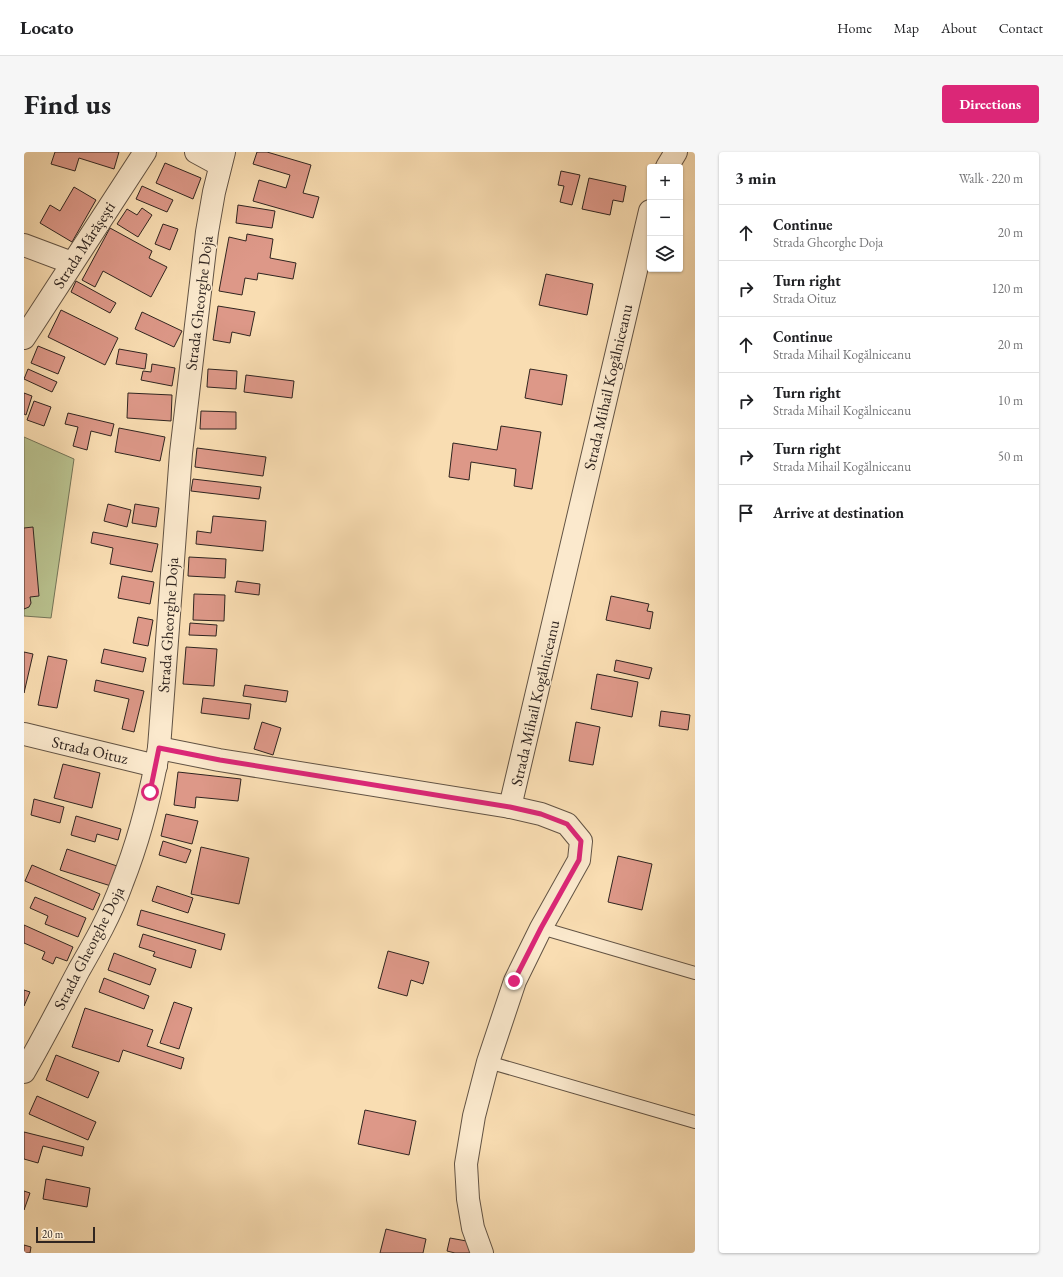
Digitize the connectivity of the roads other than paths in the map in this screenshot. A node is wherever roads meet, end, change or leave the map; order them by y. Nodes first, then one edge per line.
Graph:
1 (145, 152) edge
2 (196, 152) edge
3 (676, 152) edge
4 (222, 159) edge
5 (669, 164) edge
6 (647, 224) edge
7 (24, 245) edge
8 (72, 263) junction
9 (24, 338) edge
10 (24, 734) edge
11 (157, 757) junction
12 (510, 807) junction
13 (541, 928) junction
14 (695, 972) edge
15 (488, 1062) junction
16 (24, 1072) edge
17 (695, 1122) edge
18 (482, 1253) edge

1 - 8 street, Strada Mărășești
2 - 4 street
3 - 5 street
4 - 11 street, Strada Gheorghe Doja
6 - 12 street, Strada Mihail Kogălniceanu
7 - 8 street
8 - 9 street, Strada Mărășești
10 - 11 street, Strada Oituz
11 - 12 street, Strada Oituz
11 - 16 street, Strada Gheorghe Doja
12 - 13 street, Strada Mihail Kogălniceanu
13 - 14 lane
13 - 15 street, Strada Mihail Kogălniceanu
15 - 17 lane
15 - 18 street, Strada Mihail Kogălniceanu

